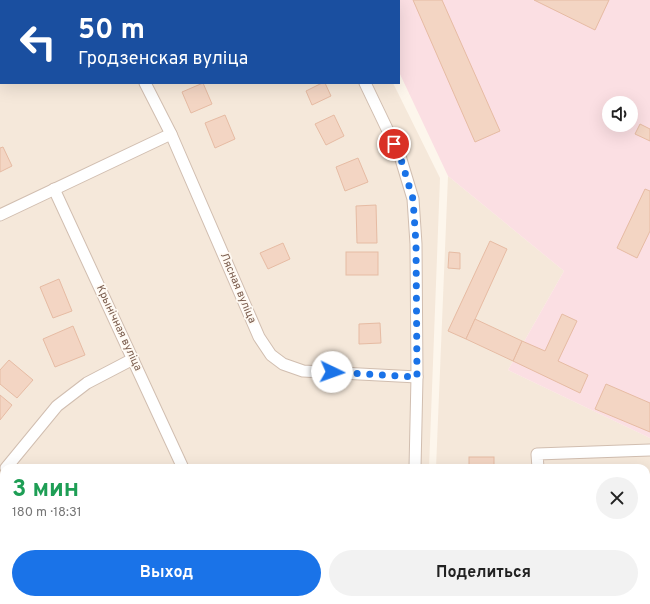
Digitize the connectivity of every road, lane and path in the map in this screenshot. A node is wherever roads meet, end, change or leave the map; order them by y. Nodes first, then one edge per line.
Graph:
1 (145, 84) edge
2 (365, 84) edge
3 (171, 134) junction
4 (54, 189) junction
5 (0, 214) edge
6 (133, 359) junction
7 (417, 377) junction
8 (650, 450) edge
9 (9, 464) edge
10 (181, 464) edge
11 (415, 464) edge
12 (538, 464) edge

1 - 3 street, Лясная вуліца
2 - 7 street
3 - 4 street
3 - 7 street, Лясная вуліца
4 - 5 street
4 - 6 street, Крынічная вуліца
6 - 9 street
6 - 10 street, Крынічная вуліца
7 - 11 street
8 - 12 street

